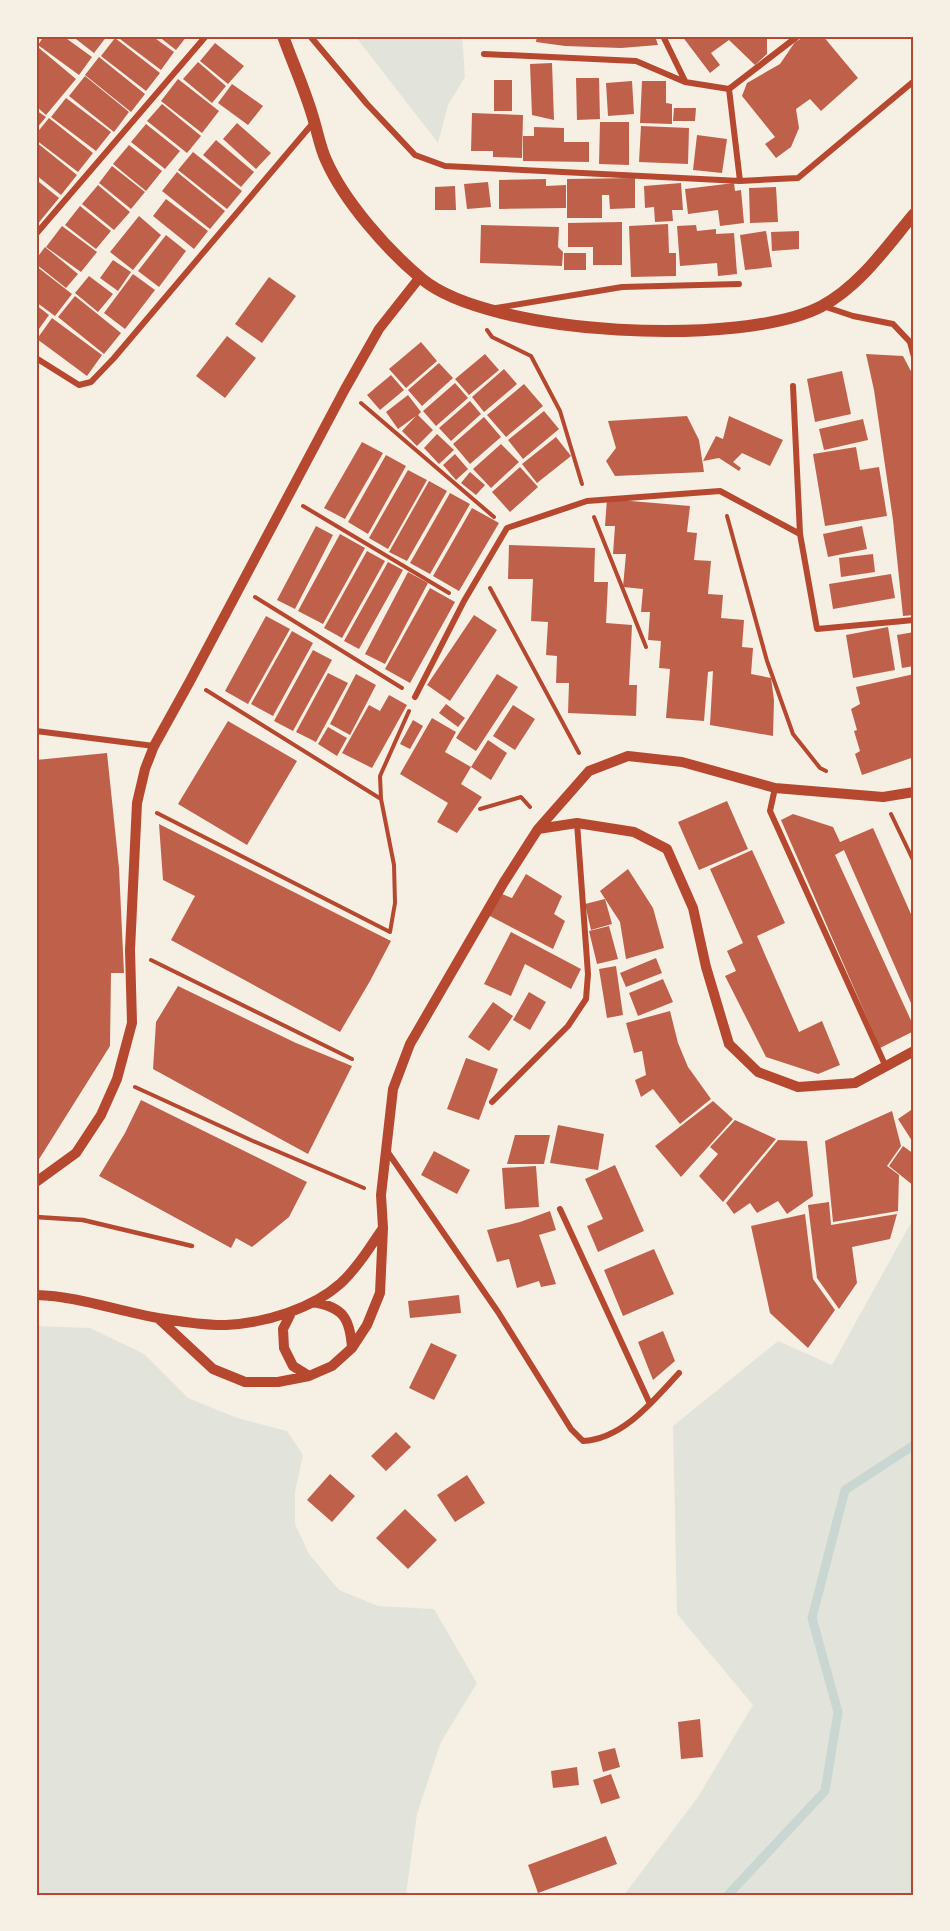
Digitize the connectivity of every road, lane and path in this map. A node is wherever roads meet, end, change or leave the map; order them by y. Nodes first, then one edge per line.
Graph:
1 (206, 36) edge
2 (283, 36) edge
3 (310, 36) edge
4 (663, 36) edge
5 (798, 36) edge
6 (484, 54) dead end
7 (914, 81) edge
8 (685, 82) junction
9 (729, 89) junction
10 (315, 122) junction
11 (740, 181) junction
12 (914, 214) edge
13 (36, 234) edge
14 (420, 277) junction
15 (740, 284) dead end
16 (823, 306) junction
17 (486, 309) junction
18 (914, 357) edge
19 (36, 358) edge
20 (792, 386) dead end
21 (345, 388) junction
22 (720, 491) junction
23 (287, 497) junction
24 (587, 501) junction
25 (507, 528) junction
26 (800, 534) junction
27 (482, 572) junction
28 (238, 586) junction
29 (464, 601) junction
30 (914, 620) edge
31 (646, 647) dead end
32 (190, 681) junction
33 (415, 697) junction
34 (36, 731) edge
35 (153, 746) junction
36 (589, 771) junction
37 (830, 773) dead end
38 (775, 788) junction
39 (914, 792) edge
40 (883, 796) junction
41 (521, 797) dead end
42 (381, 799) junction
43 (137, 803) junction
44 (480, 809) dead end
45 (577, 823) junction
46 (538, 830) junction
47 (914, 862) edge
48 (130, 950) junction
49 (914, 1051) edge
50 (352, 1059) dead end
51 (886, 1068) junction
52 (117, 1079) junction
53 (492, 1102) dead end
54 (387, 1150) junction
55 (36, 1182) edge
56 (381, 1195) junction
57 (560, 1209) dead end
58 (36, 1217) edge
59 (383, 1228) junction
60 (192, 1246) dead end
61 (36, 1295) edge
62 (313, 1302) junction
63 (292, 1311) junction
64 (158, 1318) junction
65 (352, 1348) junction
66 (679, 1373) dead end
67 (309, 1376) junction
68 (650, 1404) junction

1 - 13 street
2 - 10 main road
3 - 11 street
4 - 8 street
5 - 9 street
6 - 8 street
7 - 11 street
8 - 9 street
9 - 11 street
10 - 14 main road
10 - 19 street
12 - 16 main road
14 - 17 main road
14 - 21 street
15 - 17 street
16 - 17 main road
16 - 18 street
17 - 24 path
20 - 26 street
21 - 23 street
21 - 25 path
22 - 24 street
22 - 26 street
22 - 37 path
23 - 28 street
23 - 29 path
24 - 25 street
24 - 31 path
25 - 27 street
26 - 30 street
27 - 29 street
27 - 36 path
28 - 32 street
28 - 33 path
29 - 33 street
32 - 35 street
32 - 42 path
33 - 42 path
34 - 35 street
35 - 43 street
36 - 38 street
36 - 46 street
38 - 40 street
38 - 51 street
39 - 40 street
40 - 47 path
41 - 44 path
42 - 43 path
43 - 48 street
45 - 46 street
45 - 51 street
45 - 53 street
46 - 54 street
48 - 50 path
48 - 52 street
49 - 51 street
52 - 55 street
52 - 56 path
54 - 56 street
54 - 68 street
56 - 59 street
57 - 68 street
58 - 60 lane
59 - 62 street
59 - 65 street
61 - 64 street
62 - 63 street
62 - 65 street
63 - 64 street
63 - 67 street
64 - 67 street
65 - 67 street
66 - 68 street

